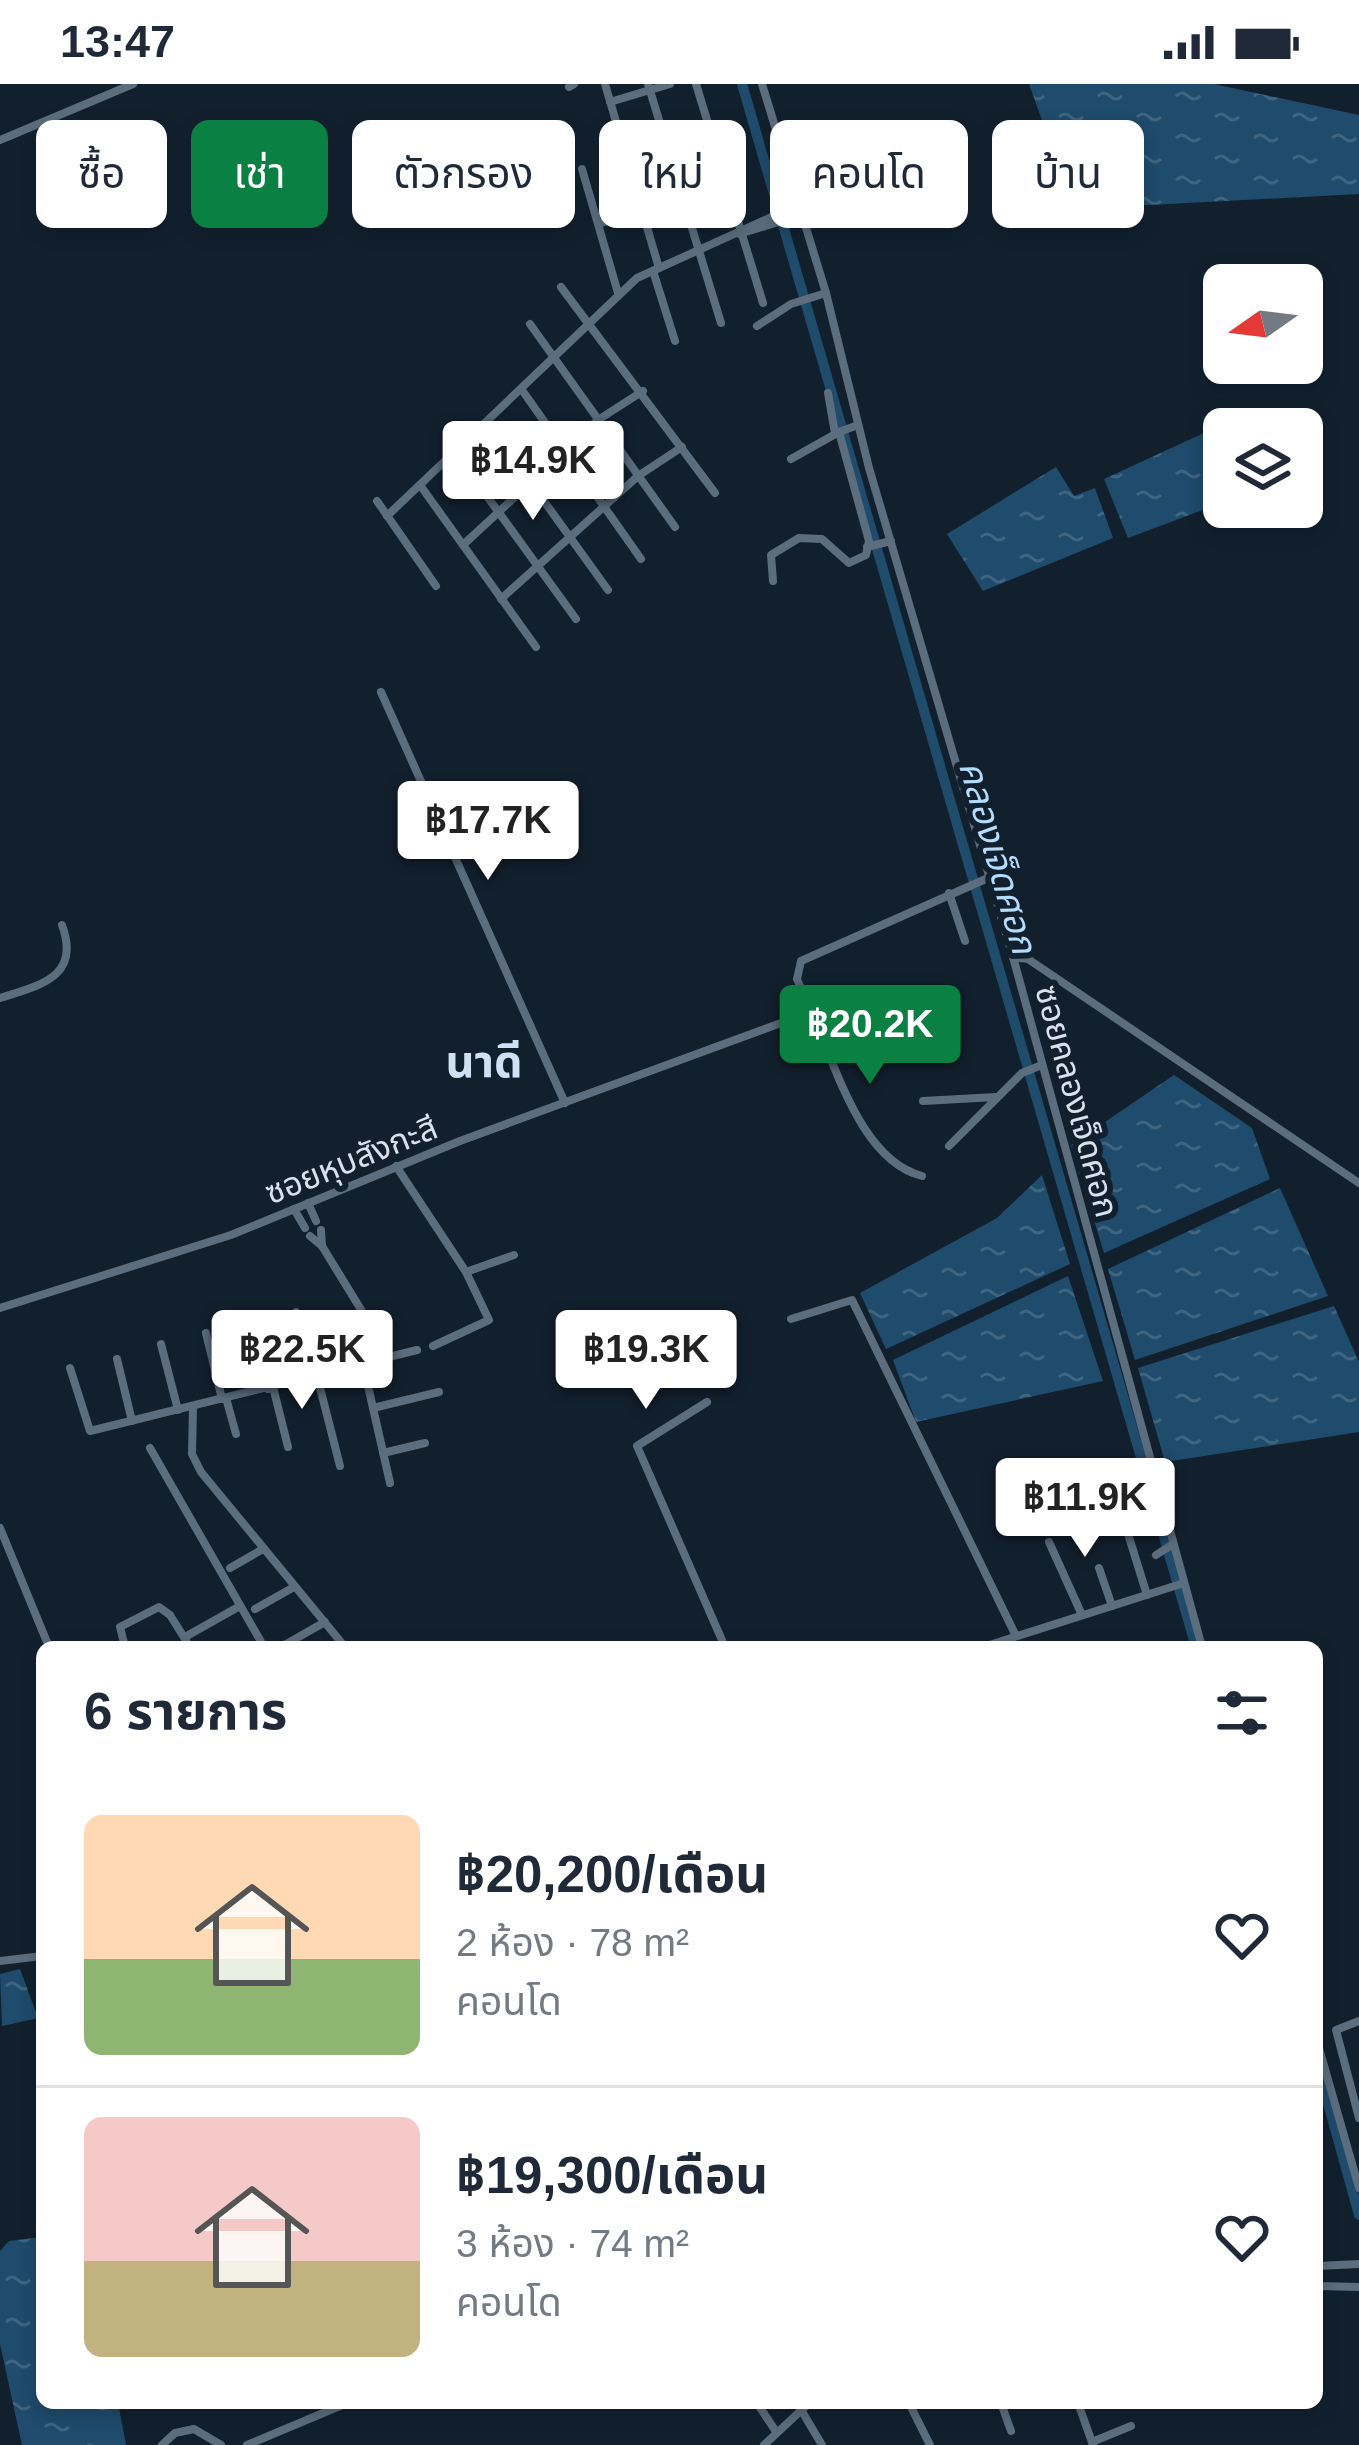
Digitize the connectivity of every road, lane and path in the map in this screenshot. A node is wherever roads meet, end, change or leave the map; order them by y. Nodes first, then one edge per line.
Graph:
1 (133, 84) edge
2 (605, 84) edge
3 (670, 84) edge
4 (696, 84) edge
5 (761, 84) edge
6 (649, 87) edge
7 (610, 102) junction
8 (615, 120) edge
9 (659, 120) edge
10 (706, 120) edge
11 (771, 120) edge
12 (0, 140) edge
13 (582, 169) dead end
14 (770, 216) edge
15 (598, 224) joint
16 (770, 227) edge
17 (646, 228) edge
18 (689, 228) edge
19 (735, 228) edge
20 (800, 228) edge
21 (737, 234) junction
22 (696, 253) junction
23 (656, 270) junction
24 (561, 287) dead end
25 (619, 294) junction
26 (821, 294) junction
27 (763, 304) dead end
28 (592, 323) junction
29 (721, 323) dead end
30 (530, 324) dead end
31 (757, 326) dead end
32 (675, 341) dead end
33 (555, 358) junction
34 (522, 390) junction
35 (643, 391) junction
36 (828, 393) dead end
37 (598, 419) junction
38 (487, 422) junction
39 (844, 429) junction
40 (682, 446) junction
41 (455, 452) junction
42 (566, 452) junction
43 (791, 459) dead end
44 (638, 476) junction
45 (530, 483) junction
46 (420, 485) junction
47 (715, 493) dead end
48 (377, 501) dead end
49 (604, 507) junction
50 (497, 511) junction
51 (387, 516) junction
52 (675, 527) dead end
53 (570, 538) junction
54 (890, 541) junction
55 (463, 545) junction
56 (871, 546) junction
57 (641, 559) dead end
58 (538, 567) junction
59 (773, 581) dead end
60 (436, 586) dead end
61 (608, 590) dead end
62 (501, 599) junction
63 (576, 620) dead end
64 (536, 647) dead end
65 (381, 692) dead end
66 (980, 881) junction
67 (949, 893) junction
68 (62, 925) dead end
69 (965, 941) dead end
70 (1013, 958) junction
71 (0, 998) edge
72 (811, 1012) junction
73 (1035, 1067) junction
74 (562, 1097) junction
75 (997, 1097) junction
76 (923, 1101) dead end
77 (949, 1146) dead end
78 (396, 1166) junction
79 (922, 1176) dead end
80 (1359, 1184) edge
81 (308, 1203) junction
82 (294, 1209) junction
83 (322, 1246) junction
84 (514, 1255) dead end
85 (466, 1272) junction
86 (0, 1308) edge
87 (296, 1312) dead end
88 (791, 1319) dead end
89 (251, 1322) dead end
90 (206, 1333) dead end
91 (161, 1344) dead end
92 (433, 1346) dead end
93 (417, 1350) dead end
94 (391, 1357) junction
95 (116, 1358) dead end
96 (363, 1364) junction
97 (70, 1368) dead end
98 (315, 1377) junction
99 (270, 1388) junction
100 (439, 1392) dead end
101 (224, 1399) junction
102 (707, 1402) dead end
103 (194, 1406) junction
104 (373, 1408) junction
105 (178, 1410) junction
106 (132, 1421) junction
107 (236, 1434) dead end
108 (425, 1443) dead end
109 (288, 1447) dead end
110 (150, 1448) dead end
111 (383, 1453) junction
112 (340, 1466) dead end
113 (390, 1483) dead end
114 (1159, 1517) junction
115 (1113, 1521) dead end
116 (0, 1528) edge
117 (1126, 1528) junction
118 (1049, 1542) dead end
119 (263, 1549) junction
120 (230, 1568) dead end
121 (1099, 1568) dead end
122 (1184, 1583) junction
123 (294, 1587) junction
124 (1144, 1587) junction
125 (1110, 1598) junction
126 (240, 1606) junction
127 (1080, 1607) junction
128 (256, 1609) dead end
129 (325, 1622) junction
130 (1016, 1636) junction
131 (47, 1641) edge
132 (123, 1641) edge
133 (186, 1641) edge
134 (188, 1641) edge
135 (260, 1641) edge
136 (292, 1641) edge
137 (340, 1641) edge
138 (722, 1641) edge
139 (1001, 1641) edge
140 (1200, 1641) edge
141 (36, 1957) edge
142 (0, 1961) edge
143 (1359, 2021) edge
144 (1323, 2060) edge
145 (1359, 2118) edge
146 (1356, 2163) edge
147 (1358, 2185) edge
148 (1359, 2264) edge
149 (1323, 2266) edge
150 (1323, 2287) edge
151 (1359, 2287) edge
152 (332, 2409) edge
153 (798, 2409) edge
154 (804, 2409) edge
155 (912, 2409) edge
156 (1003, 2409) edge
157 (1080, 2409) edge
158 (1131, 2426) dead end
159 (1011, 2431) dead end
160 (770, 2437) edge
161 (1092, 2444) edge
162 (162, 2445) edge
163 (221, 2445) edge
164 (247, 2445) edge
165 (777, 2445) edge
166 (822, 2445) edge
167 (929, 2445) edge

1 - 12 street
2 - 7 street
3 - 6 street
4 - 10 street
5 - 11 street, ซอยคลองเจ็ดศอก
6 - 7 street
6 - 9 street
7 - 8 street
13 - 15 street
14 - 21 street
15 - 25 street
16 - 21 street
17 - 23 street
18 - 22 street
19 - 21 street
20 - 26 street, ซอยคลองเจ็ดศอก
21 - 22 street
21 - 27 street
22 - 23 street
22 - 29 street
23 - 25 street
23 - 32 street
24 - 28 street
25 - 28 street
26 - 31 street
26 - 39 street, ซอยคลองเจ็ดศอก
28 - 33 street
28 - 35 street
30 - 33 street
33 - 34 street
33 - 37 street
34 - 38 street
34 - 42 street
35 - 37 street
35 - 40 street
36 - 39 street
37 - 42 street
37 - 44 street
38 - 41 street
38 - 45 street
39 - 43 street
39 - 54 street, ซอยคลองเจ็ดศอก
39 - 56 street
40 - 44 street
40 - 47 street
41 - 46 street
41 - 50 street
42 - 45 street
42 - 49 street
44 - 49 street
44 - 52 street
45 - 50 street
45 - 53 street
46 - 51 street
46 - 55 street
48 - 51 street
49 - 53 street
49 - 57 street
50 - 55 street
50 - 58 street
51 - 60 street
53 - 58 street
53 - 61 street
54 - 56 street
54 - 66 street, ซอยคลองเจ็ดศอก
55 - 62 street
56 - 59 street
58 - 62 street
58 - 63 street
62 - 64 street
65 - 74 street
66 - 67 street
66 - 70 street, ซอยคลองเจ็ดศอก
67 - 69 street
67 - 72 street
68 - 71 street
70 - 73 street, ซอยคลองเจ็ดศอก
70 - 80 street
72 - 74 street, ซอยหุบสังกะสี
72 - 79 street
73 - 75 street
73 - 114 street, ซอยคลองเจ็ดศอก
74 - 78 street, ซอยหุบสังกะสี
75 - 76 street
75 - 77 street
78 - 81 street, ซอยหุบสังกะสี
78 - 85 street
81 - 82 street, ซอยหุบสังกะสี
81 - 83 street
82 - 83 street
82 - 86 street, ซอยหุบสังกะสี
83 - 94 street
84 - 85 street
85 - 92 street
87 - 98 street
88 - 130 street
89 - 99 street
90 - 101 street
91 - 105 street
93 - 94 street
94 - 96 street
95 - 106 street
96 - 98 street
96 - 104 street
97 - 106 street
98 - 99 street
98 - 112 street
99 - 101 street
99 - 109 street
100 - 104 street
101 - 103 street
101 - 107 street
102 - 138 street
103 - 105 street
103 - 119 street
104 - 111 street
105 - 106 street
108 - 111 street
110 - 126 street
111 - 113 street
114 - 117 street
114 - 122 street, ซอยคลองเจ็ดศอก
115 - 117 street
116 - 131 street
117 - 124 street
118 - 127 street
119 - 120 street
119 - 123 street
121 - 125 street
122 - 124 street
122 - 140 street, ซอยคลองเจ็ดศอก
123 - 128 street
123 - 129 street
124 - 125 street
125 - 127 street
126 - 134 street
126 - 135 street
127 - 130 street
129 - 136 street
129 - 137 street
130 - 139 street
132 - 133 street
141 - 142 street
143 - 145 street
144 - 146 street
146 - 147 street
148 - 149 street
150 - 151 street
152 - 164 street
153 - 160 street
154 - 166 street
155 - 167 street
156 - 159 street
157 - 161 street
158 - 161 street
160 - 165 street
162 - 163 street

